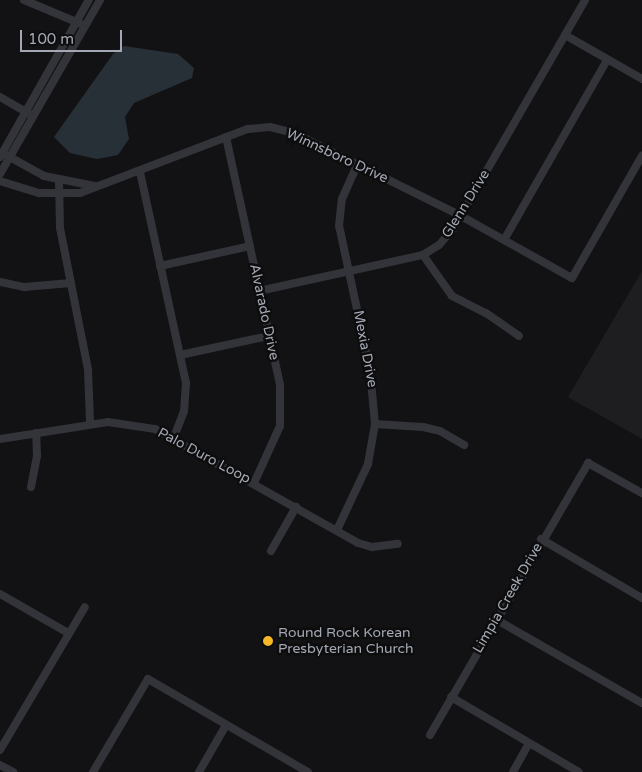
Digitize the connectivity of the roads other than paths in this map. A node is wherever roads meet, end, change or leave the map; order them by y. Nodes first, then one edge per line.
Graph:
1 (24, 0) edge
2 (89, 0) edge
3 (100, 0) edge
4 (585, 0) edge
5 (82, 24) junction
6 (565, 35) junction
7 (607, 60) junction
8 (642, 79) edge
9 (0, 97) edge
10 (30, 114) junction
11 (226, 137) junction
12 (1, 154) edge
13 (642, 156) edge
14 (10, 157) junction
15 (357, 166) junction
16 (140, 172) junction
17 (0, 174) edge
18 (59, 180) junction
19 (0, 181) edge
20 (96, 186) junction
21 (58, 193) junction
22 (460, 216) junction
23 (504, 240) junction
24 (250, 246) junction
25 (423, 255) junction
26 (160, 266) junction
27 (349, 271) junction
28 (0, 282) edge
29 (71, 283) junction
30 (259, 291) junction
31 (269, 336) junction
32 (519, 336) dead end
33 (180, 355) junction
34 (90, 423) junction
35 (375, 424) junction
36 (36, 433) junction
37 (174, 437) junction
38 (0, 439) edge
39 (464, 445) dead end
40 (254, 483) junction
41 (31, 487) dead end
42 (642, 493) edge
43 (296, 507) junction
44 (337, 530) junction
45 (541, 539) junction
46 (398, 544) dead end
47 (271, 551) dead end
48 (0, 594) edge
49 (642, 598) edge
50 (85, 607) dead end
51 (497, 620) junction
52 (68, 633) junction
53 (451, 698) junction
54 (642, 703) edge
55 (226, 724) junction
56 (430, 735) dead end
57 (529, 742) junction
58 (0, 750) edge
59 (0, 765) edge
60 (305, 771) edge
61 (13, 772) edge
62 (93, 772) edge
63 (199, 772) edge
64 (513, 772) edge
65 (579, 772) edge

1 - 5 street
2 - 5 street
3 - 5 street
4 - 6 street, Glenn Drive
5 - 10 street
6 - 7 street
6 - 22 street, Glenn Drive
7 - 8 street
7 - 23 street
9 - 10 street
10 - 12 street
10 - 14 street
11 - 15 street, Winnsboro Drive
11 - 16 street, Winnsboro Drive
11 - 24 street, Alvarado Drive
12 - 14 street, Winnsboro Drive
13 - 23 street, Winnsboro Drive
14 - 17 street
14 - 18 street, Winnsboro Drive
15 - 22 street, Winnsboro Drive
15 - 27 street, Mexia Drive
16 - 20 street, Winnsboro Drive
16 - 26 street
18 - 20 street, Winnsboro Drive
18 - 21 street
19 - 21 street, Winnsboro Drive
20 - 21 street, Winnsboro Drive
21 - 29 street
22 - 23 street, Winnsboro Drive
22 - 25 street, Glenn Drive
24 - 26 street
24 - 30 street, Alvarado Drive
25 - 27 street, Glenn Drive
25 - 32 street
26 - 33 street
27 - 30 street, Glenn Drive
27 - 35 street, Mexia Drive
28 - 29 street
29 - 34 street
30 - 31 street, Alvarado Drive
31 - 33 street
31 - 40 street, Alvarado Drive
33 - 37 street
34 - 36 street, Palo Duro Loop
34 - 37 street, Palo Duro Loop
35 - 39 street
35 - 44 street, Mexia Drive
36 - 38 street, Palo Duro Loop
36 - 41 street
37 - 40 street, Palo Duro Loop
40 - 43 street, Palo Duro Loop
42 - 45 street, Limpia Creek Drive
43 - 44 street, Palo Duro Loop
43 - 47 street
44 - 46 street, Palo Duro Loop
45 - 49 street
45 - 51 street, Limpia Creek Drive
48 - 52 street
50 - 52 street
51 - 53 street, Limpia Creek Drive
51 - 54 street
52 - 58 street
53 - 56 street, Limpia Creek Drive
53 - 57 street
55 - 60 street
55 - 62 street
55 - 63 street
57 - 64 street
57 - 65 street
59 - 61 street

